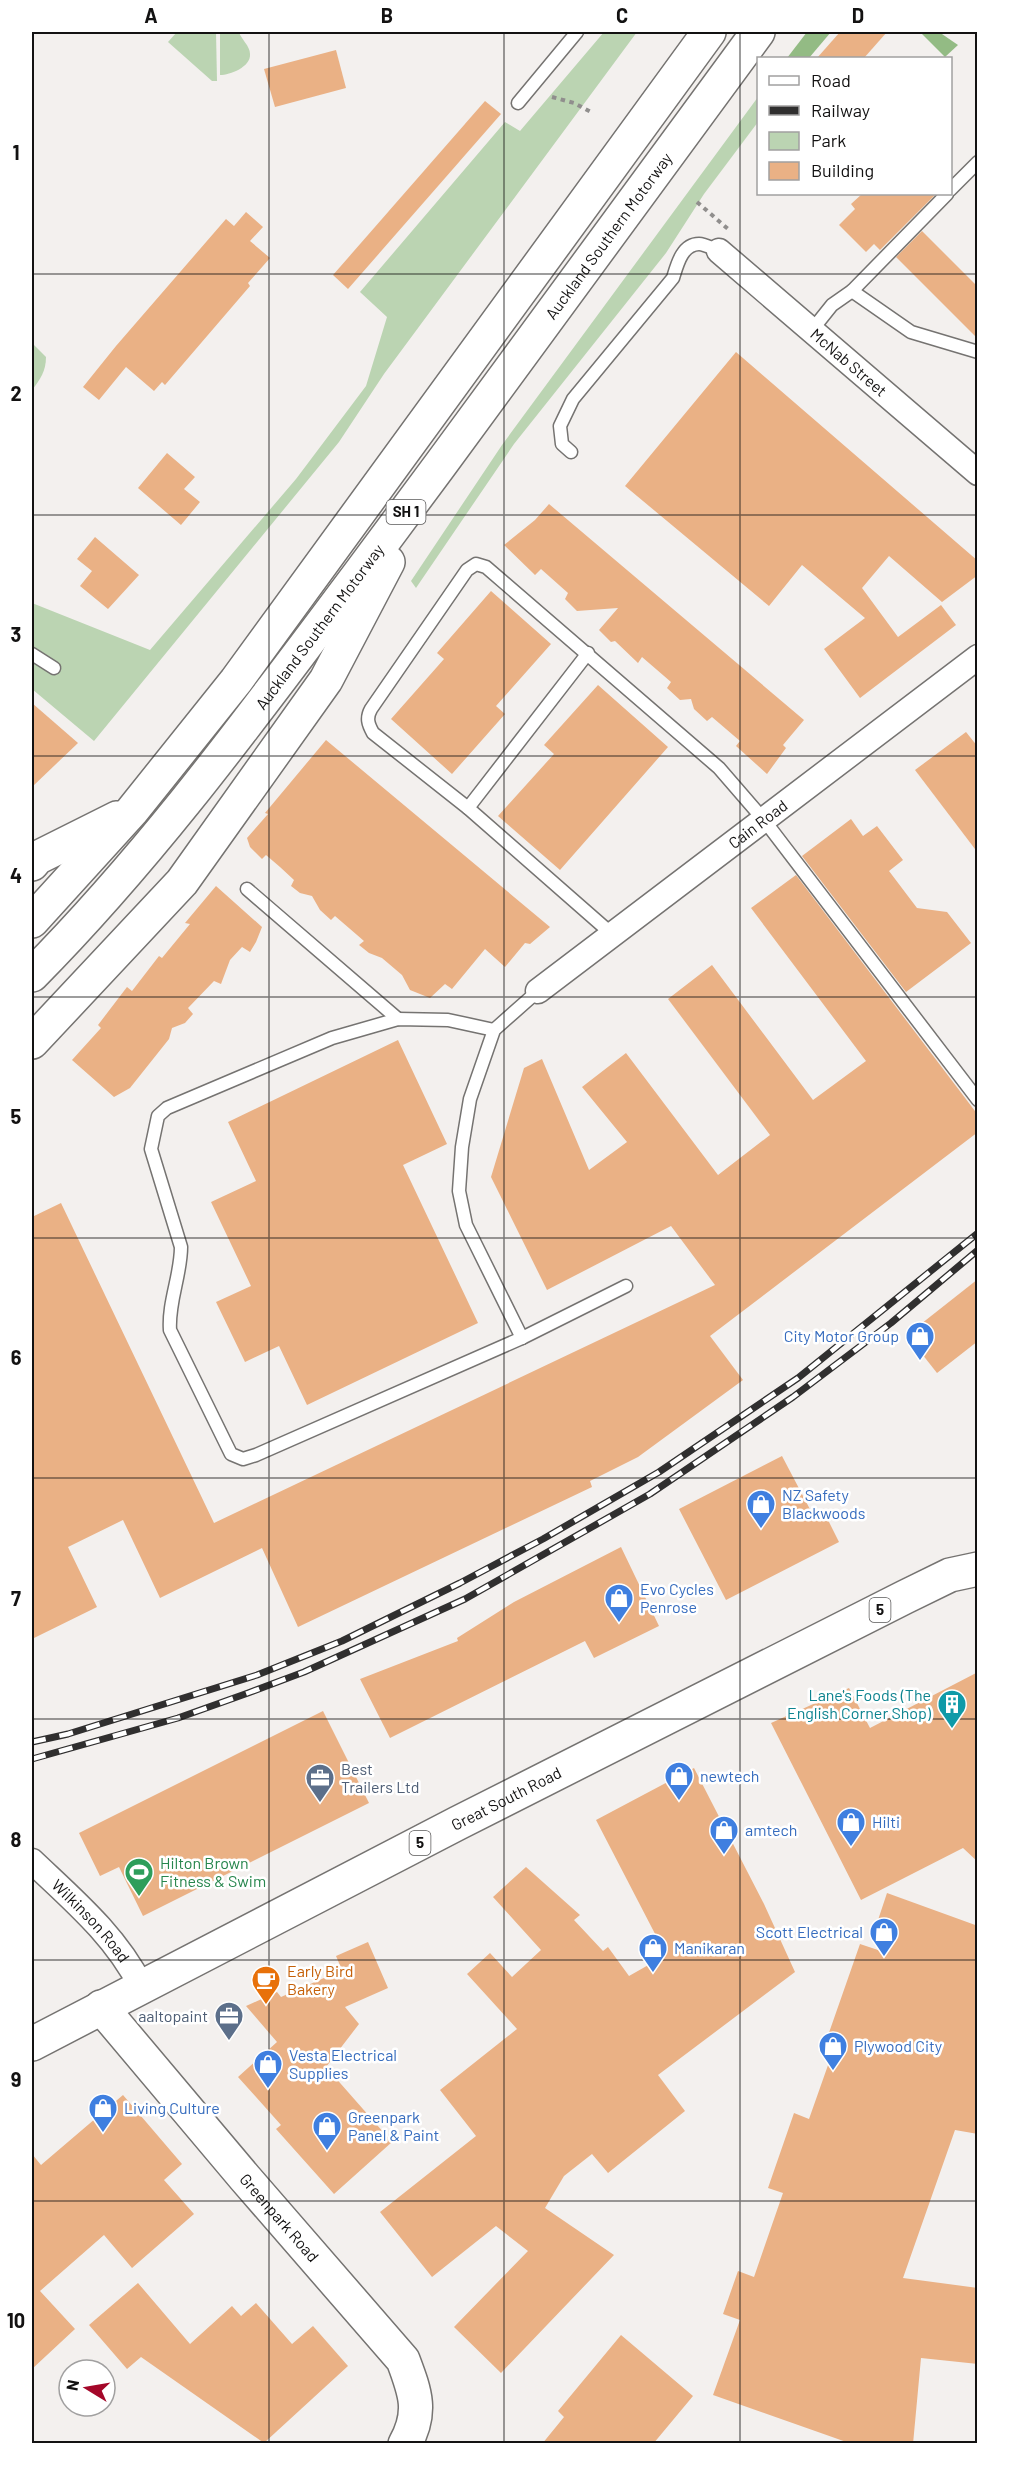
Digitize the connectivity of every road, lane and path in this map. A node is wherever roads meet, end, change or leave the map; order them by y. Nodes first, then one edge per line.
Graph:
1 (577, 32) edge
2 (709, 32) edge
3 (758, 32) edge
4 (552, 97) dead end
5 (518, 103) dead end
6 (591, 112) dead end
7 (978, 162) edge
8 (952, 189) edge
9 (946, 195) edge
10 (719, 251) joint
11 (852, 291) junction
12 (813, 330) junction
13 (978, 352) edge
14 (571, 452) dead end
15 (435, 473) junction
16 (978, 473) edge
17 (588, 653) junction
18 (32, 654) edge
19 (978, 657) edge
20 (54, 668) dead end
21 (468, 808) junction
22 (132, 811) junction
23 (764, 820) junction
24 (32, 864) edge
25 (247, 889) dead end
26 (32, 921) edge
27 (613, 935) junction
28 (32, 975) edge
29 (538, 991) joint
30 (398, 1019) junction
31 (494, 1030) junction
32 (32, 1042) edge
33 (978, 1100) edge
34 (627, 1287) dead end
35 (522, 1338) junction
36 (978, 1546) edge
37 (964, 1572) edge
38 (32, 1861) edge
39 (141, 1986) junction
40 (101, 2007) junction
41 (32, 2044) edge
42 (405, 2444) edge

1 - 5 lane
2 - 22 main road, Auckland Southern Motorway / SH 1
3 - 15 main road, Auckland Southern Motorway / SH 1
4 - 6 path
7 - 8 lane
9 - 11 lane
10 - 12 street, McNab Street
10 - 14 lane
11 - 12 lane
11 - 13 lane
12 - 16 street, McNab Street
15 - 28 main road, Auckland Southern Motorway / SH 1
15 - 32 main road
17 - 21 lane
17 - 21 lane
17 - 23 lane
18 - 20 lane
19 - 23 street, Cain Road
21 - 27 lane
22 - 24 main road
22 - 26 main road, Auckland Southern Motorway / SH 1
23 - 27 street, Cain Road
23 - 33 lane
25 - 30 lane
27 - 29 street, Cain Road
29 - 31 lane
30 - 31 lane
30 - 35 lane
31 - 35 lane
34 - 35 lane
36 - 37 main road, Great South Road / 5
37 - 39 main road, Great South Road / 5
38 - 39 street, Wilkinson Road
39 - 40 main road, Great South Road / 5
40 - 41 main road, Great South Road / 5
40 - 42 main road, Greenpark Road

